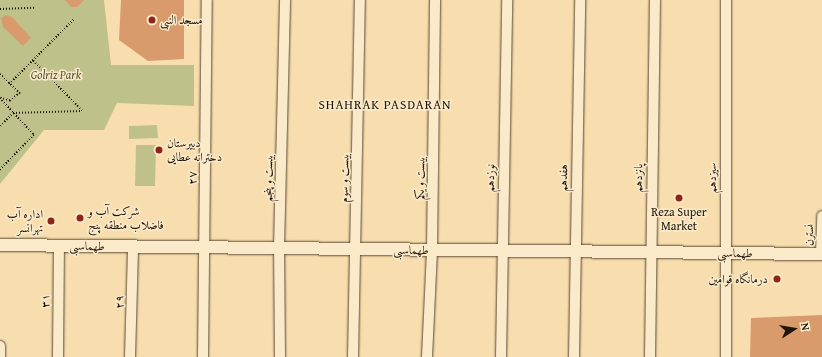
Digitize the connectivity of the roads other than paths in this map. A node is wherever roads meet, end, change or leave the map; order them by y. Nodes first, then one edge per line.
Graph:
1 (207, 0) edge
2 (285, 0) edge
3 (360, 0) edge
4 (435, 0) edge
5 (507, 0) edge
6 (580, 0) edge
7 (655, 0) edge
8 (726, 0) edge
9 (822, 216) edge
10 (0, 245) edge
11 (59, 246) junction
12 (133, 247) junction
13 (204, 247) junction
14 (279, 248) junction
15 (355, 249) junction
16 (432, 250) junction
17 (501, 251) junction
18 (575, 252) junction
19 (650, 252) junction
20 (725, 253) junction
21 (822, 254) edge
22 (0, 346) edge
23 (0, 357) edge
24 (58, 357) edge
25 (130, 357) edge
26 (203, 357) edge
27 (280, 357) edge
28 (353, 357) edge
29 (427, 357) edge
30 (501, 357) edge
31 (574, 357) edge
32 (650, 357) edge
33 (726, 357) edge

1 - 13 street, ۲۷
2 - 14 street, بیست و پنجم
3 - 15 street, بیست و سوم
4 - 16 street, بیست و یکم
5 - 17 street, نوزدهم
6 - 18 street, هفدهم
7 - 19 street, پانزدهم
8 - 20 street, سیزدهم
9 - 21 street, نسترن
10 - 11 street, طهماسبی
11 - 12 street, طهماسبی
11 - 24 street, ۳۱
12 - 13 street, طهماسبی
12 - 25 street, ۲۹
13 - 14 street, طهماسبی
13 - 26 street, ۲۷
14 - 15 street, طهماسبی
14 - 27 street, بیست و پنجم
15 - 16 street, طهماسبی
15 - 28 street, بیست و سوم
16 - 17 street, طهماسبی
16 - 29 street, بیست و یکم
17 - 18 street, طهماسبی
17 - 30 street, نوزدهم
18 - 19 street, طهماسبی
18 - 31 street, هفدهم
19 - 20 street, طهماسبی
19 - 32 street, پانزدهم
20 - 21 street, طهماسبی
20 - 33 street, سیزدهم
22 - 23 street

